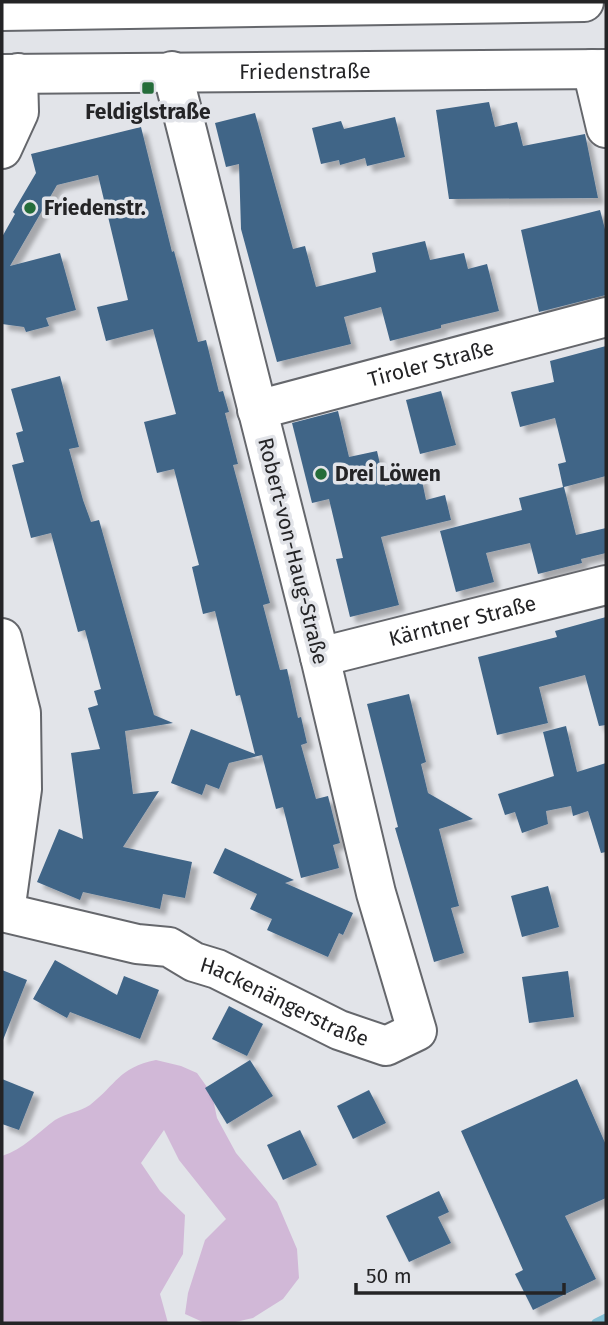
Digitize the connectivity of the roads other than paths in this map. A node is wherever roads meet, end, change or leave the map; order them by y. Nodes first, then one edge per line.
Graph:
1 (584, 2) edge
2 (128, 6) edge
3 (2, 11) edge
4 (599, 69) edge
5 (117, 71) junction
6 (172, 71) junction
7 (10, 74) edge
8 (606, 128) edge
9 (2, 149) edge
10 (606, 317) edge
11 (257, 410) junction
12 (606, 585) edge
13 (2, 638) edge
14 (320, 657) junction
15 (3, 912) edge
16 (409, 1036) joint

1 - 2 street
2 - 3 street
2 - 5 street
4 - 6 street, Friedenstraße
4 - 8 street
5 - 6 street, Friedenstraße
5 - 7 street, Friedenstraße
6 - 11 street, Robert-von-Haug-Straße
7 - 9 street
10 - 11 street, Tiroler Straße
11 - 14 street, Robert-von-Haug-Straße
12 - 14 street, Kärntner Straße
13 - 15 street
14 - 16 street, Robert-von-Haug-Straße
15 - 16 street, Hackenängerstraße

